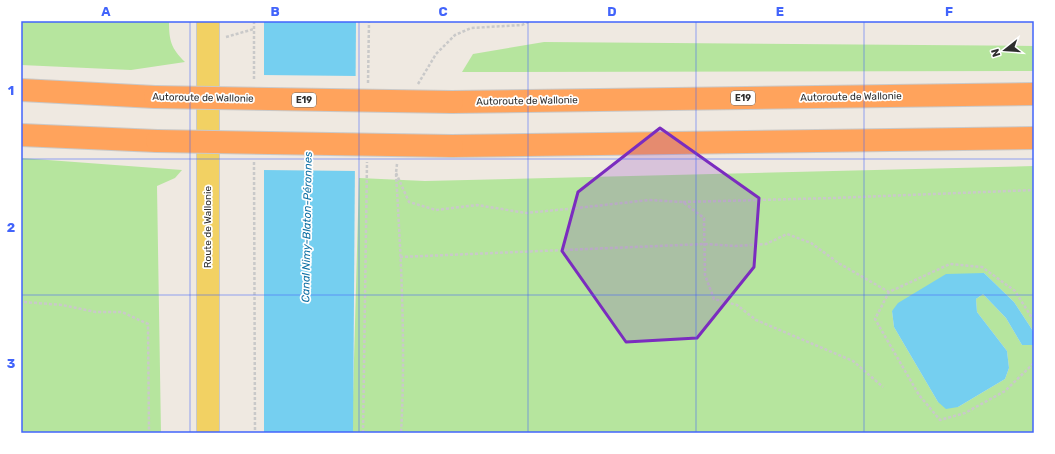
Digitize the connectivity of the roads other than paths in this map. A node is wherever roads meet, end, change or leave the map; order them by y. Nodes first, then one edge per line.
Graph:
1 (208, 31) edge
2 (21, 90) edge
3 (1034, 94) edge
4 (21, 135) edge
5 (1034, 138) edge
6 (208, 433) edge

1 - 6 main road, Route de Wallonie
2 - 3 highway, Autoroute de Wallonie / E19, bridge
4 - 5 highway, bridge

